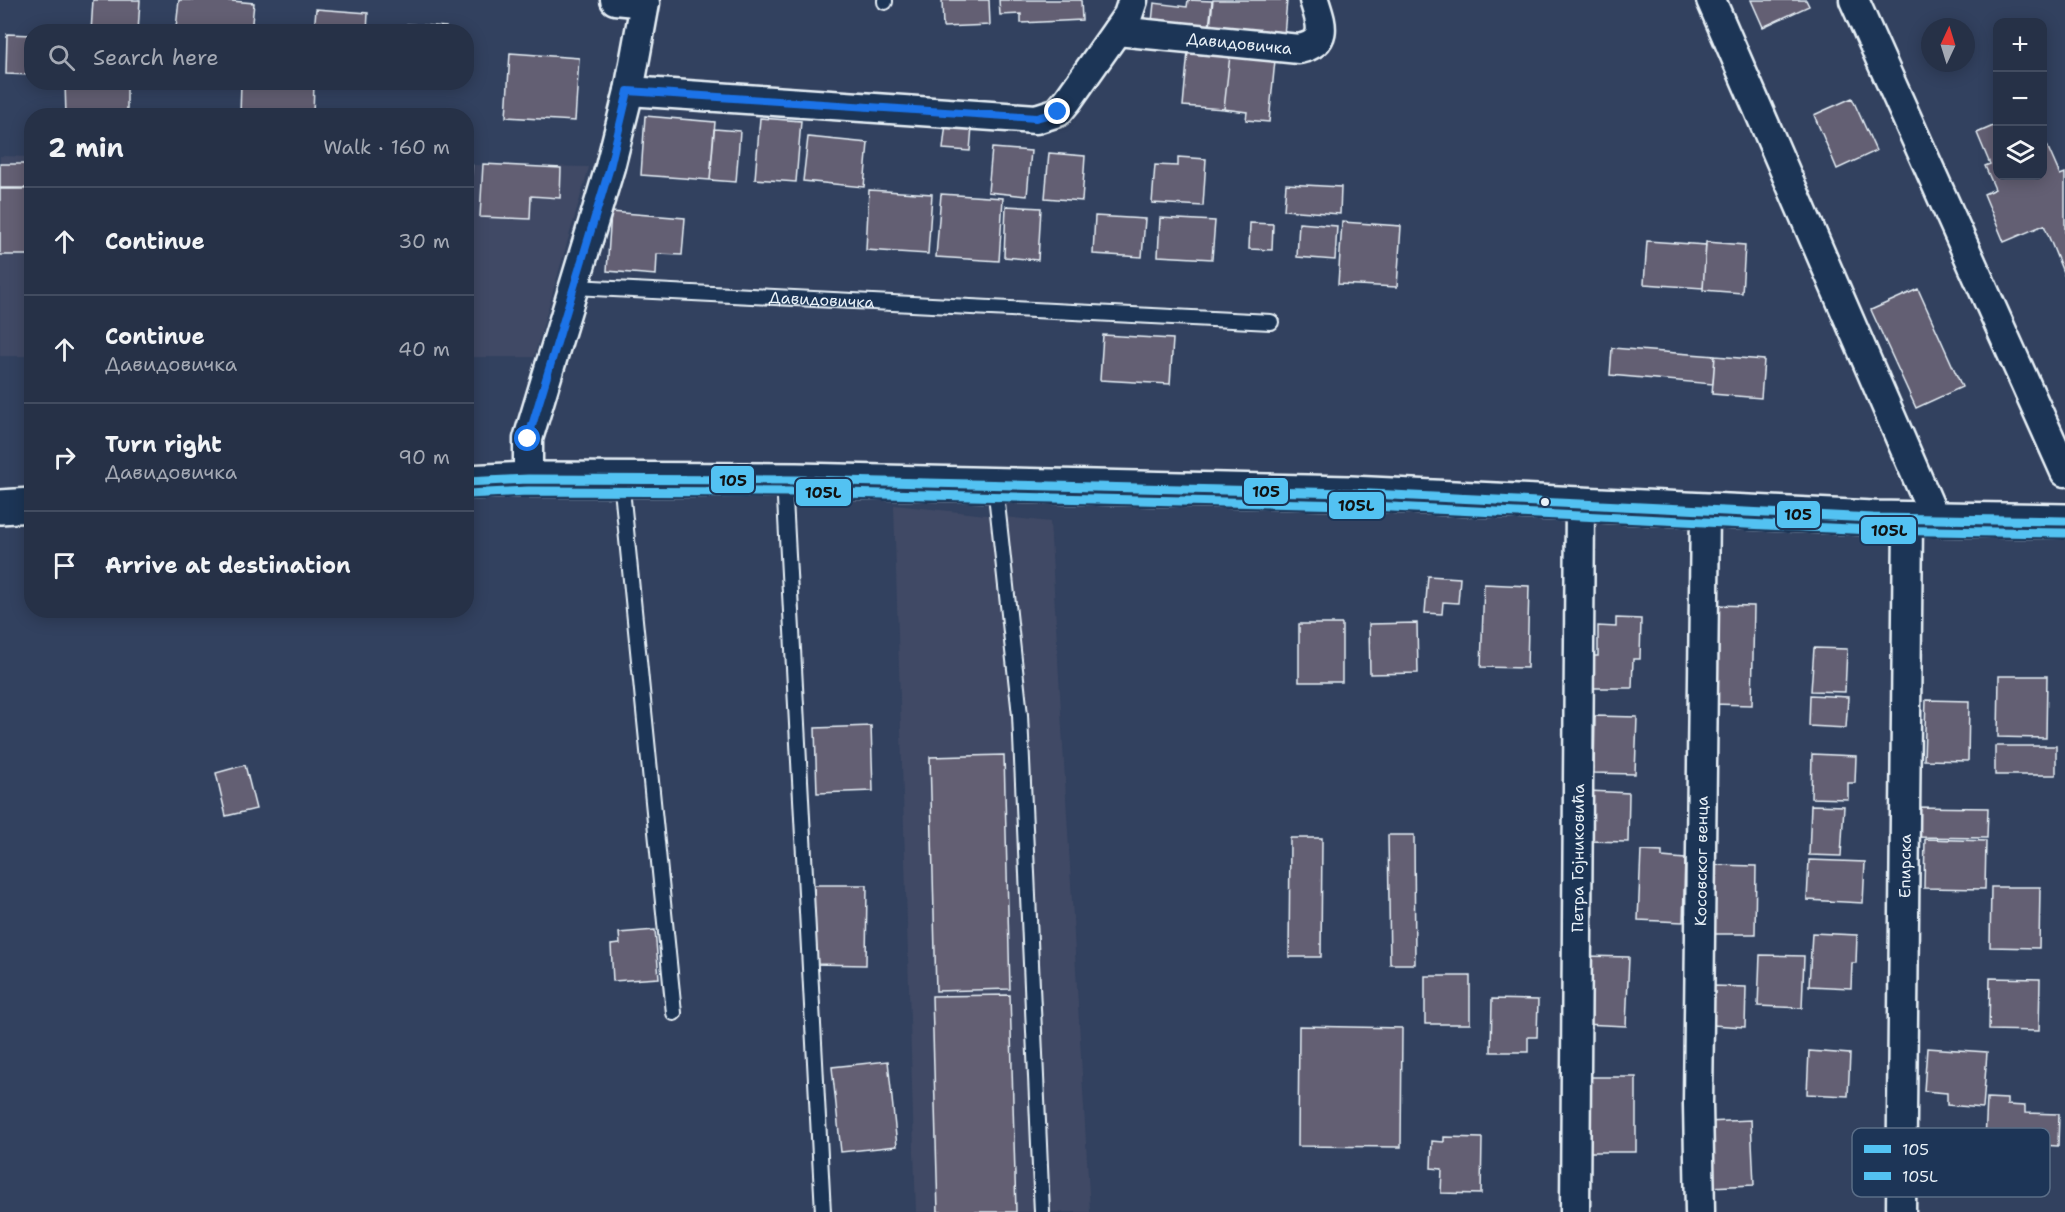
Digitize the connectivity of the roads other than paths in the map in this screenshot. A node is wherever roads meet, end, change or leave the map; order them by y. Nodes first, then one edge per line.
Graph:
1 (615, 0) edge
2 (1133, 0) edge
3 (1314, 0) edge
4 (1711, 0) edge
5 (1854, 0) edge
6 (645, 2) edge
7 (1117, 31) junction
8 (628, 91) junction
9 (574, 286) junction
10 (1271, 322) dead end
11 (2065, 472) edge
12 (528, 479) junction
13 (621, 479) junction
14 (784, 480) junction
15 (474, 482) edge
16 (995, 485) junction
17 (1580, 503) junction
18 (24, 506) edge
19 (0, 507) edge
20 (1705, 510) junction
21 (1922, 520) junction
22 (2065, 521) edge
23 (674, 1013) dead end
24 (1904, 1128) edge
25 (1901, 1197) edge
26 (824, 1212) edge
27 (1042, 1212) edge
28 (1575, 1212) edge
29 (1700, 1212) edge
30 (1901, 1212) edge

1 - 6 street
2 - 7 street
3 - 7 street, Давидовичка
4 - 21 street
5 - 11 street
6 - 8 street
7 - 8 street
8 - 9 street
9 - 10 lane, Давидовичка
9 - 12 street
12 - 13 street
12 - 15 street
13 - 14 street
13 - 23 lane
14 - 16 street
14 - 26 lane
16 - 17 street
16 - 27 lane
17 - 20 street
17 - 28 street, Петра Гојниковића
18 - 19 street
20 - 21 street
20 - 29 street, Косовског венца
21 - 22 street
21 - 24 street, Епирска
25 - 30 street, Епирска

